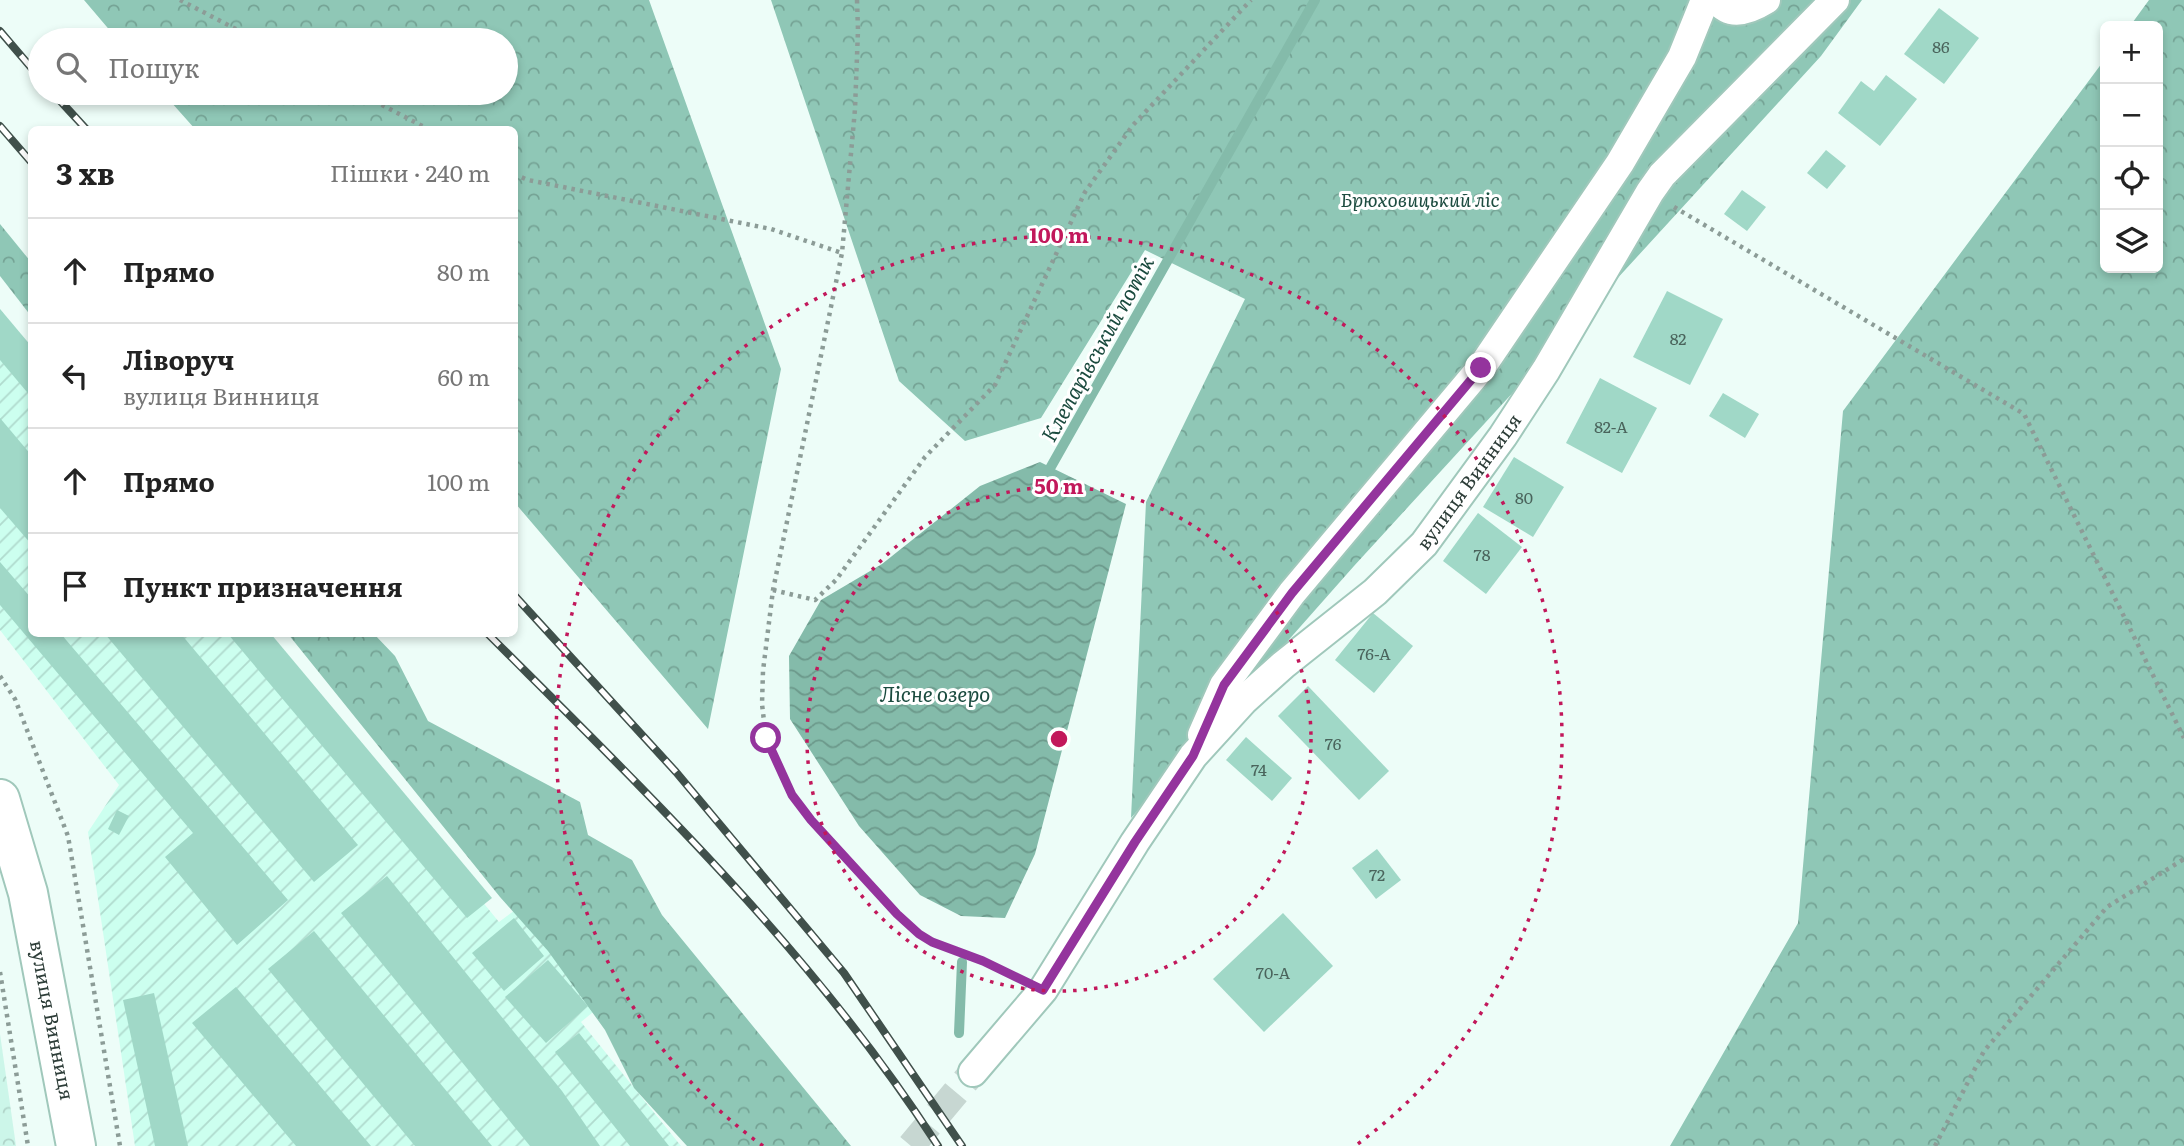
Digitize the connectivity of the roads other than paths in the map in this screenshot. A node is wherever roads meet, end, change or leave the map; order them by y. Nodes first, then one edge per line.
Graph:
1 (1705, 0) edge
2 (1717, 0) edge
3 (1766, 0) edge
4 (1835, 0) edge
5 (1193, 756) junction
6 (0, 799) edge
7 (972, 1072) tunnel mouth
8 (76, 1146) edge

1 - 5 street
2 - 3 street
4 - 5 street, вулиця Винниця
5 - 7 street, вулиця Винниця
6 - 8 main road, вулиця Винниця

